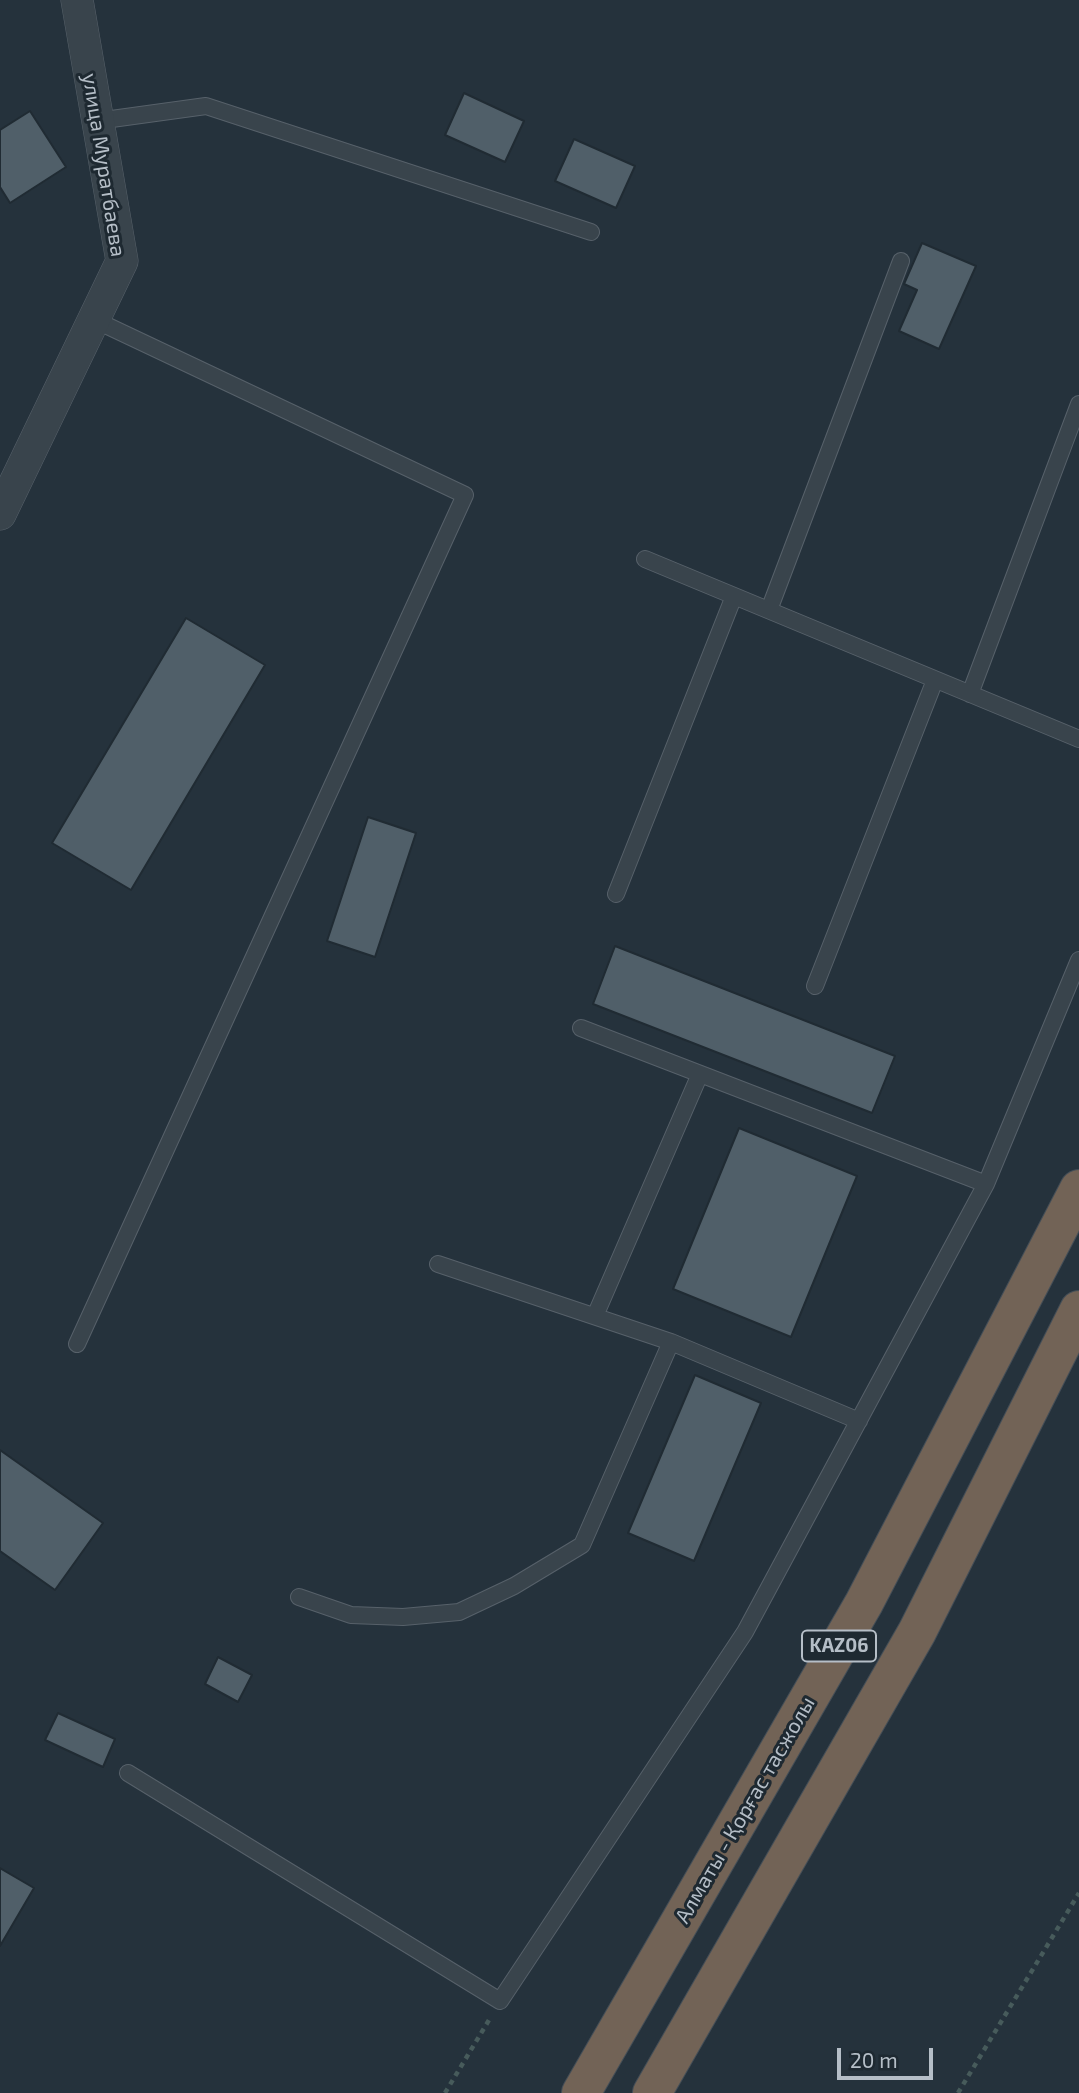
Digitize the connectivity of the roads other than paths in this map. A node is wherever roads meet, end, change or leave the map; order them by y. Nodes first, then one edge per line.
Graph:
1 (77, 0) edge
2 (97, 121) junction
3 (591, 232) dead end
4 (901, 261) dead end
5 (95, 320) junction
6 (1079, 404) edge
7 (0, 514) edge
8 (645, 559) dead end
9 (734, 596) junction
10 (769, 610) junction
11 (936, 680) junction
12 (970, 694) junction
13 (1079, 739) edge
14 (616, 894) dead end
15 (1079, 960) edge
16 (815, 986) dead end
17 (581, 1028) dead end
18 (700, 1073) junction
19 (986, 1185) junction
20 (1079, 1189) edge
21 (439, 1265) dead end
22 (1079, 1310) edge
23 (596, 1316) junction
24 (671, 1342) junction
25 (77, 1344) dead end
26 (859, 1421) junction
27 (299, 1597) dead end
28 (128, 1773) dead end
29 (582, 2093) edge
30 (652, 2093) edge

1 - 2 street, улица Муратбаева
2 - 3 lane
2 - 5 street, улица Муратбаева
4 - 10 lane
5 - 7 street, улица Муратбаева
5 - 25 lane
6 - 12 lane
8 - 9 lane
9 - 10 lane
9 - 14 lane
10 - 11 lane
11 - 12 lane
11 - 16 lane
12 - 13 lane
15 - 19 lane
17 - 18 lane
18 - 19 lane
18 - 23 lane
19 - 26 lane
20 - 29 highway, Алматы - Қорғас тасжолы / KAZ06
21 - 23 lane
22 - 30 highway, KAZ06
23 - 24 lane
24 - 26 lane
24 - 27 lane
26 - 28 lane

